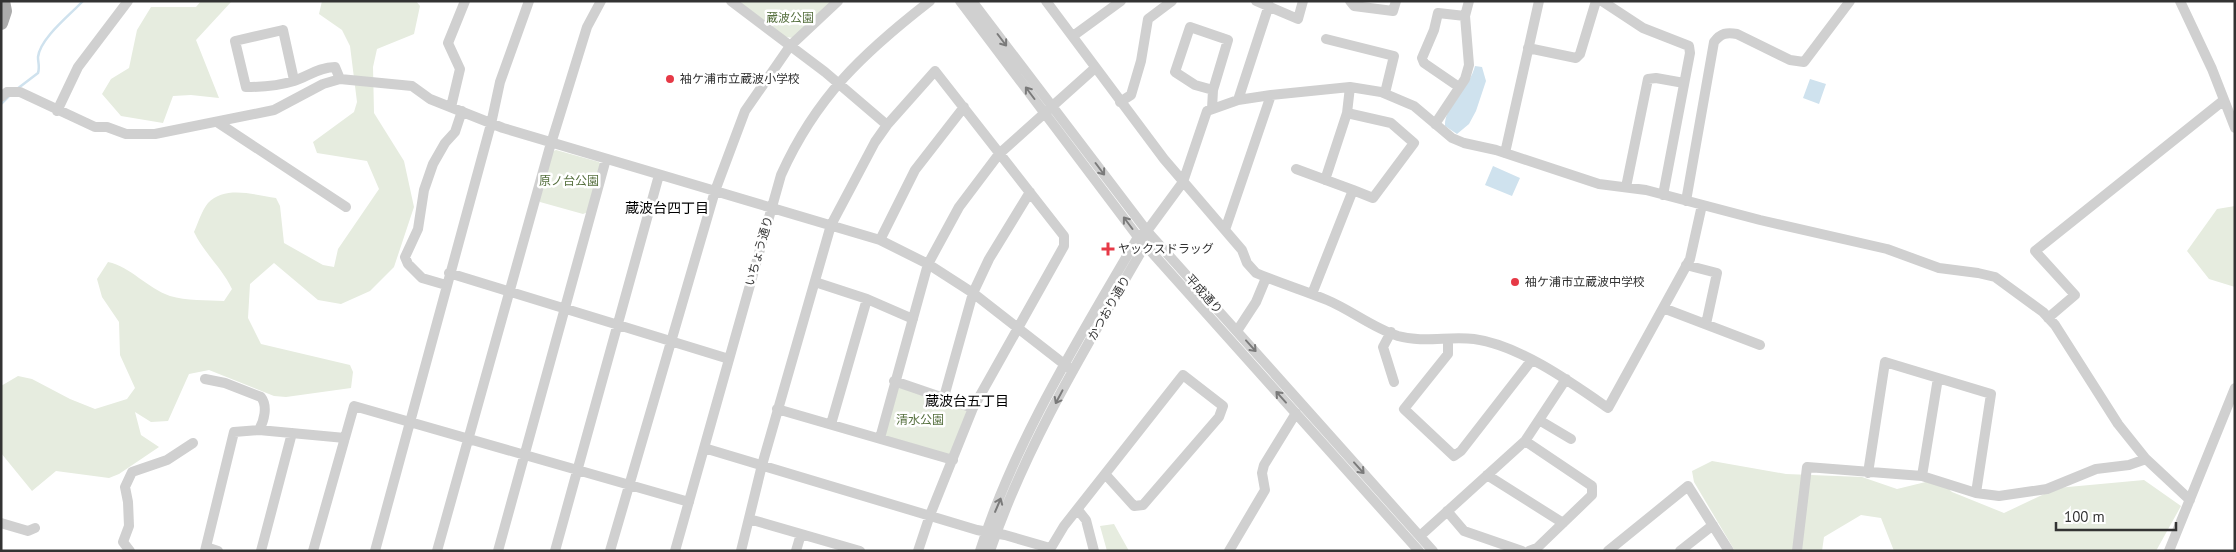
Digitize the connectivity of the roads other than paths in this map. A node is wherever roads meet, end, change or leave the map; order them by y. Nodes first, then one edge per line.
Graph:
1 (4, 1) edge
2 (128, 1) edge
3 (465, 1) edge
4 (529, 1) edge
5 (601, 1) edge
6 (730, 1) edge
7 (838, 1) edge
8 (930, 1) edge
9 (960, 1) edge
10 (972, 1) edge
11 (1046, 1) edge
12 (1122, 1) edge
13 (1172, 1) edge
14 (1256, 1) edge
15 (1303, 1) edge
16 (1350, 1) edge
17 (1396, 1) edge
18 (1469, 1) edge
19 (1539, 1) edge
20 (1596, 1) edge
21 (1602, 1) edge
22 (1850, 1) edge
23 (2180, 1) edge
24 (1269, 5) junction
25 (1465, 16) junction
26 (1, 23) edge
27 (1073, 36) junction
28 (1326, 39) dead end
29 (790, 46) junction
30 (1528, 48) junction
31 (1095, 68) junction
32 (340, 79) junction
33 (294, 80) junction
34 (838, 82) junction
35 (1684, 82) junction
36 (1459, 87) junction
37 (1350, 88) junction
38 (1214, 90) junction
39 (1385, 93) junction
40 (1271, 95) junction
41 (1, 97) edge
42 (1238, 100) junction
43 (2224, 100) junction
44 (1120, 102) junction
45 (451, 107) junction
46 (964, 107) junction
47 (1212, 109) junction
48 (1049, 110) junction
49 (58, 111) junction
50 (462, 111) junction
51 (1347, 114) junction
52 (217, 122) junction
53 (491, 124) junction
54 (1435, 124) junction
55 (887, 125) junction
56 (2235, 128) edge
57 (551, 144) junction
58 (1505, 153) junction
59 (999, 154) junction
60 (606, 159) junction
61 (1296, 169) dead end
62 (659, 175) junction
63 (1325, 180) junction
64 (1183, 182) junction
65 (1626, 187) junction
66 (1353, 190) junction
67 (715, 191) junction
68 (1030, 192) junction
69 (1663, 194) junction
70 (1686, 201) junction
71 (1702, 205) junction
72 (346, 208) dead end
73 (771, 208) junction
74 (831, 225) junction
75 (1225, 230) junction
76 (1144, 238) junction
77 (880, 240) junction
78 (928, 264) junction
79 (1686, 265) junction
80 (449, 274) junction
81 (1266, 278) junction
82 (815, 282) junction
83 (446, 284) junction
84 (509, 291) junction
85 (973, 293) junction
86 (1312, 294) junction
87 (867, 299) junction
88 (1663, 308) junction
89 (564, 310) junction
90 (2048, 318) junction
91 (913, 319) junction
92 (1706, 324) junction
93 (617, 326) junction
94 (1018, 328) junction
95 (1236, 331) junction
96 (1390, 332) junction
97 (1448, 340) junction
98 (672, 342) junction
99 (1760, 345) dead end
100 (729, 359) junction
101 (1531, 361) junction
102 (1064, 364) junction
103 (1073, 371) junction
104 (1938, 378) junction
105 (205, 379) dead end
106 (1566, 379) junction
107 (894, 381) junction
108 (1394, 382) dead end
109 (2235, 388) edge
110 (944, 397) junction
111 (973, 408) junction
112 (777, 409) junction
113 (1296, 413) junction
114 (1539, 420) junction
115 (409, 422) junction
116 (831, 424) junction
117 (259, 430) junction
118 (292, 433) junction
119 (345, 438) junction
120 (880, 438) junction
121 (1571, 439) dead end
122 (469, 440) junction
123 (1525, 441) junction
124 (193, 443) dead end
125 (704, 448) junction
126 (524, 456) junction
127 (2146, 459) junction
128 (953, 460) junction
129 (762, 465) junction
130 (577, 470) junction
131 (1868, 473) junction
132 (1106, 475) junction
133 (1487, 475) junction
134 (1922, 476) junction
135 (630, 484) junction
136 (1976, 493) junction
137 (2190, 500) junction
138 (689, 502) junction
139 (1078, 510) junction
140 (1447, 511) junction
141 (930, 515) junction
142 (749, 519) junction
143 (1, 522) edge
144 (1563, 523) junction
145 (1713, 525) junction
146 (35, 528) dead end
147 (991, 533) junction
148 (801, 534) junction
149 (1420, 536) junction
150 (206, 549) edge
151 (1049, 549) edge
152 (856, 550) edge
153 (130, 551) edge
154 (218, 551) edge
155 (261, 551) edge
156 (313, 551) edge
157 (375, 551) edge
158 (437, 551) edge
159 (498, 551) edge
160 (555, 551) edge
161 (610, 551) edge
162 (675, 551) edge
163 (741, 551) edge
164 (796, 551) edge
165 (918, 551) edge
166 (980, 551) edge
167 (990, 551) edge
168 (1094, 551) edge
169 (1229, 551) edge
170 (1419, 551) edge
171 (1433, 551) edge
172 (1522, 551) edge
173 (1529, 551) edge
174 (1608, 551) edge
175 (1680, 551) edge
176 (1729, 551) edge
177 (1797, 551) edge
178 (2169, 551) edge

1 - 26 main road
2 - 49 street
3 - 45 street
4 - 53 street
5 - 57 street
6 - 29 street
7 - 29 street
8 - 34 street, いちょう通り
48 -> 9 street, 平成通り
10 -> 48 street, 平成通り
11 - 27 street
12 - 27 street
13 - 44 street
14 - 24 street
15 - 24 street
16 - 17 street
18 - 25 street
19 - 30 street
20 - 30 street
21 - 35 street
22 - 70 street
23 - 43 street
24 - 42 street
25 - 36 street
25 - 36 street
27 - 31 street
28 - 39 street
29 - 34 street
29 - 67 street
30 - 58 street
31 - 44 street
31 - 48 street
32 - 33 street
32 - 45 street
32 - 52 street
33 - 33 street
34 - 55 street
34 - 73 street, いちょう通り
35 - 65 street
35 - 69 street
36 - 54 street
37 - 39 street
37 - 40 street
37 - 51 street
38 - 38 street
38 - 47 street
39 - 54 street
40 - 42 street
40 - 75 street
41 - 49 street
42 - 47 street
43 - 56 street
43 - 90 street
44 - 64 street
45 - 50 street
46 - 55 street
46 - 59 street
46 - 77 street
47 - 64 street
48 - 59 street
48 - 76 street, 平成通り
49 - 52 street
50 - 53 street
50 - 83 street
51 - 63 street
51 - 66 street
52 - 72 street
53 - 57 street
53 - 80 street
54 - 58 street
55 - 74 street
57 - 60 street
57 - 84 street
58 - 65 street
59 - 68 street
59 - 78 street
60 - 62 street
60 - 89 street
61 - 63 street
62 - 67 street
62 - 93 street
63 - 66 street
64 - 75 street
64 - 76 street
65 - 69 street
66 - 86 street
67 - 73 street
67 - 98 street
68 - 85 street
68 - 94 street
69 - 70 street
70 - 71 street
71 - 79 street
71 - 90 street
73 - 74 street
73 - 100 street, いちょう通り
74 - 77 street
74 - 82 street
75 - 81 street
76 - 95 street, 平成通り
76 - 102 street, かつおり通り
76 - 103 street, かつおり通り
113 -> 76 street, 平成通り
77 - 78 street
78 - 85 street
78 - 91 street
79 - 88 street
79 - 92 street
80 - 83 street
80 - 84 street
81 - 86 street
81 - 95 street
82 - 87 street
82 - 112 street
83 - 115 street
84 - 89 street
84 - 122 street
85 - 94 street
85 - 110 street
86 - 96 street
87 - 91 street
87 - 116 street
88 - 92 street
88 - 106 street
89 - 93 street
89 - 126 street
90 - 127 street
91 - 107 street
92 - 99 street
93 - 98 street
93 - 130 street
94 - 102 street
94 - 111 street
95 -> 149 street, 平成通り
96 - 97 street
96 - 108 street
97 - 101 street
97 - 101 street
98 - 100 street
98 - 135 street
100 - 125 street, いちょう通り
101 - 106 street
102 - 103 street
147 -> 102 street, かつおり通り
103 -> 147 street, かつおり通り
104 - 131 street
104 - 134 street
104 - 136 street
105 - 117 street
106 - 114 street
107 - 110 street
107 - 120 street
109 - 137 street
110 - 111 street
111 - 128 street
112 - 116 street
112 - 129 street
113 - 169 street
113 - 170 street, 平成通り
114 - 121 street
114 - 123 street
115 - 119 street
115 - 122 street
115 - 157 street
116 - 120 street
117 - 118 street
117 - 150 street
118 - 119 street
118 - 155 street
119 - 156 street
120 - 128 street
122 - 126 street
122 - 158 street
123 - 133 street
123 - 144 street
124 - 153 street
125 - 129 street
125 - 138 street, いちょう通り
126 - 130 street
126 - 159 street
127 - 136 street
127 - 137 street
128 - 141 street
129 - 141 street
129 - 142 street
130 - 135 street
130 - 160 street
131 - 134 street
131 - 177 street
132 - 132 street
132 - 139 street
133 - 140 street
133 - 144 street
134 - 136 street
135 - 138 street
135 - 161 street
137 - 178 street
138 - 162 street, いちょう通り
139 - 151 street
139 - 168 street
140 - 149 street
140 - 172 street
141 - 147 street
141 - 165 street
142 - 148 street
142 - 163 street
143 - 146 street
144 - 173 street
145 - 174 street
145 - 175 street
145 - 176 street
147 - 151 street
147 - 166 street, かつおり通り
147 - 167 street, かつおり通り
148 - 152 street
148 - 164 street
149 - 171 street, 平成通り
150 - 154 street

